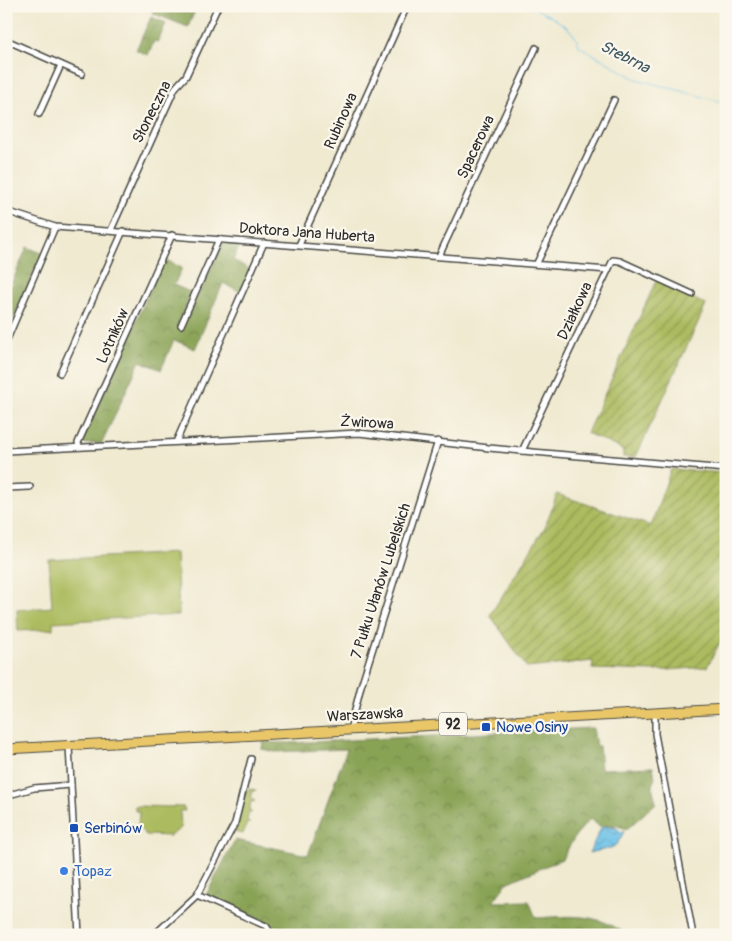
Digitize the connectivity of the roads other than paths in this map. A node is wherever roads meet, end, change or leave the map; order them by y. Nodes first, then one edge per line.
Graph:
1 (218, 6) edge
2 (406, 6) edge
3 (6, 40) edge
4 (536, 48) dead end
5 (61, 65) junction
6 (82, 74) dead end
7 (614, 100) dead end
8 (39, 114) dead end
9 (6, 211) edge
10 (55, 227) junction
11 (111, 230) junction
12 (123, 231) junction
13 (172, 235) junction
14 (219, 239) junction
15 (264, 243) junction
16 (298, 245) junction
17 (439, 256) junction
18 (537, 263) junction
19 (608, 270) junction
20 (692, 294) dead end
21 (182, 325) dead end
22 (6, 342) edge
23 (60, 373) dead end
24 (438, 441) junction
25 (176, 442) junction
26 (79, 447) junction
27 (6, 451) edge
28 (522, 451) junction
29 (726, 469) edge
30 (30, 487) dead end
31 (6, 488) edge
32 (726, 709) edge
33 (655, 713) junction
34 (350, 730) junction
35 (69, 746) junction
36 (6, 749) edge
37 (251, 759) dead end
38 (71, 785) junction
39 (6, 801) edge
40 (6, 834) edge
41 (6, 858) edge
42 (197, 895) junction
43 (79, 935) edge
44 (154, 935) edge
45 (272, 935) edge
46 (693, 935) edge

1 - 11 street, Słoneczna
2 - 16 street, Rubinowa
3 - 5 street
4 - 17 street, Spacerowa
5 - 6 street
5 - 8 street
7 - 18 street
9 - 10 street, Doktora Jana Huberta
10 - 11 street, Doktora Jana Huberta
10 - 22 street
11 - 12 street, Doktora Jana Huberta
12 - 13 street, Doktora Jana Huberta
12 - 23 street
13 - 14 street, Doktora Jana Huberta
13 - 26 street, Lotników
14 - 15 street, Doktora Jana Huberta
14 - 21 street
15 - 16 street, Doktora Jana Huberta
15 - 25 street
16 - 17 street, Doktora Jana Huberta
17 - 18 street, Doktora Jana Huberta
18 - 19 street, Doktora Jana Huberta
19 - 20 street, Działkowa
19 - 28 street, Działkowa
24 - 25 street, Żwirowa
24 - 28 street, Żwirowa
24 - 34 street, 7 Pułku Ułanów Lubelskich
25 - 26 street, Żwirowa
26 - 27 street, Żwirowa
28 - 29 street, Żwirowa
30 - 31 street
32 - 33 main road, Warszawska / 92
33 - 34 main road, Warszawska / 92
33 - 46 street
34 - 35 main road, Warszawska / 92
35 - 36 main road, Warszawska / 92
35 - 38 street
37 - 42 street
38 - 39 street
38 - 43 street
40 - 41 street
42 - 44 street
42 - 45 street

